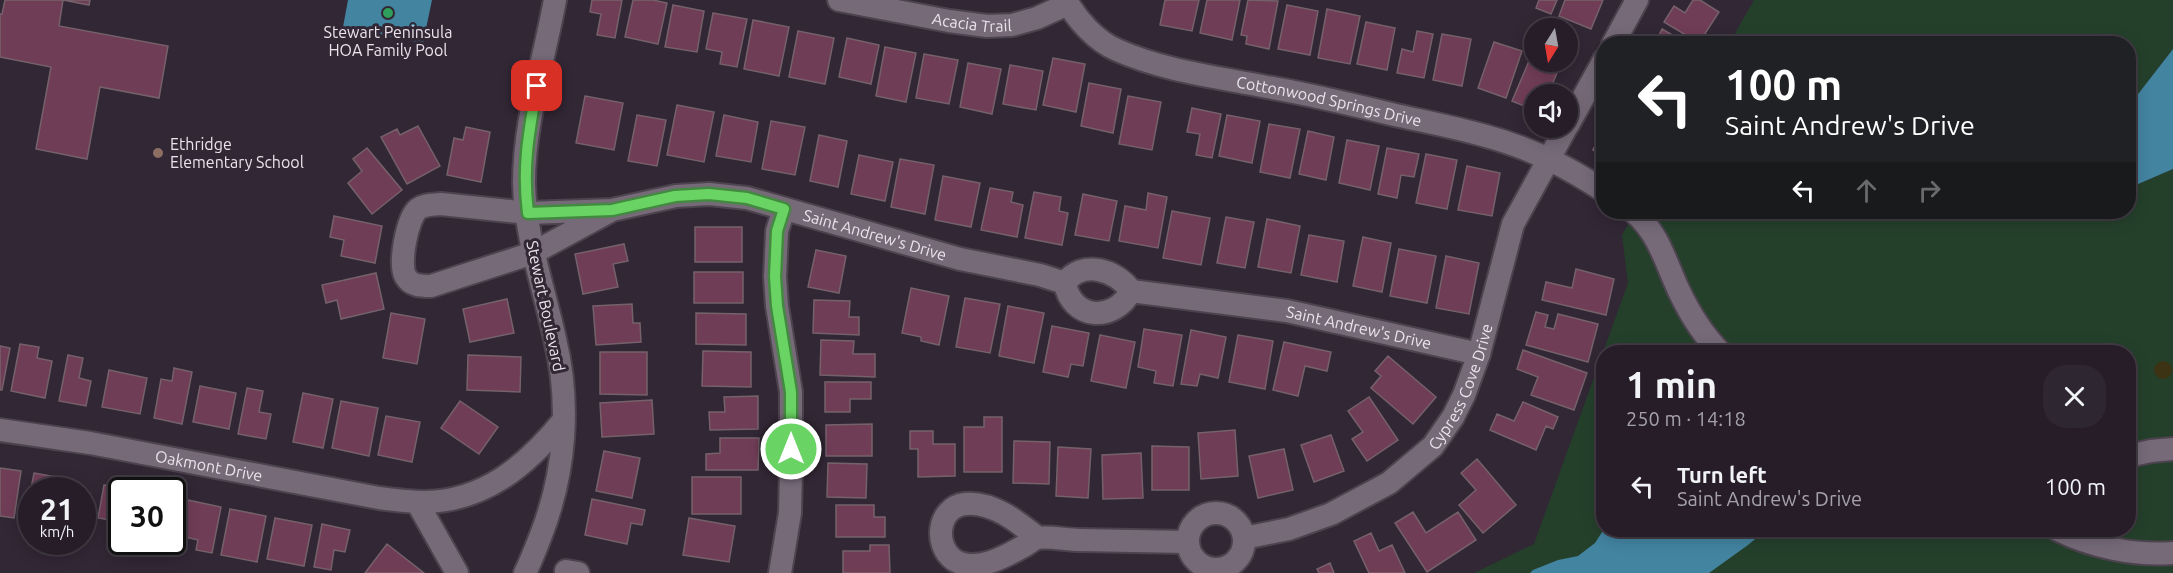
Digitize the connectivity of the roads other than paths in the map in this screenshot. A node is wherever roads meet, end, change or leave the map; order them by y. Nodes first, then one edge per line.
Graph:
1 (555, 0) edge
2 (838, 0) edge
3 (1637, 0) edge
4 (1067, 2) edge
5 (1617, 36) edge
6 (1596, 74) edge
7 (1578, 106) edge
8 (1560, 138) edge
9 (1548, 159) junction
10 (1596, 186) edge
11 (784, 209) junction
12 (612, 210) junction
13 (528, 213) junction
14 (1642, 219) edge
15 (533, 253) junction
16 (1065, 283) junction
17 (1131, 291) junction
18 (1714, 345) edge
19 (1479, 354) junction
20 (563, 421) junction
21 (0, 430) edge
22 (2173, 449) edge
23 (2136, 454) edge
24 (417, 502) junction
25 (2077, 537) edge
26 (1038, 538) dead end
27 (1244, 538) junction
28 (1188, 542) junction
29 (2173, 553) edge
30 (457, 573) edge
31 (525, 573) edge
32 (780, 573) edge

1 - 13 street, Stewart Boulevard
2 - 4 street, Acacia Trail
3 - 5 street
4 - 9 street, Cottonwood Springs Drive
6 - 7 street, Cypress Cove Drive
8 - 9 street, Cypress Cove Drive
9 - 10 street, Cottonwood Springs Drive
9 - 19 street, Cypress Cove Drive
11 - 12 street, Saint Andrew's Drive
11 - 16 street, Saint Andrew's Drive
11 - 32 street
12 - 13 street
12 - 15 street
13 - 15 street, Stewart Boulevard
13 - 15 street
14 - 18 street
15 - 20 street, Stewart Boulevard
16 - 17 street
16 - 17 street
17 - 19 street, Saint Andrew's Drive
19 - 27 street, Cypress Cove Drive
20 - 24 street, Oakmont Drive
20 - 31 street, Stewart Boulevard
21 - 24 street, Oakmont Drive
22 - 23 street
24 - 30 street
25 - 29 street
26 - 28 street
27 - 28 street
27 - 28 street

